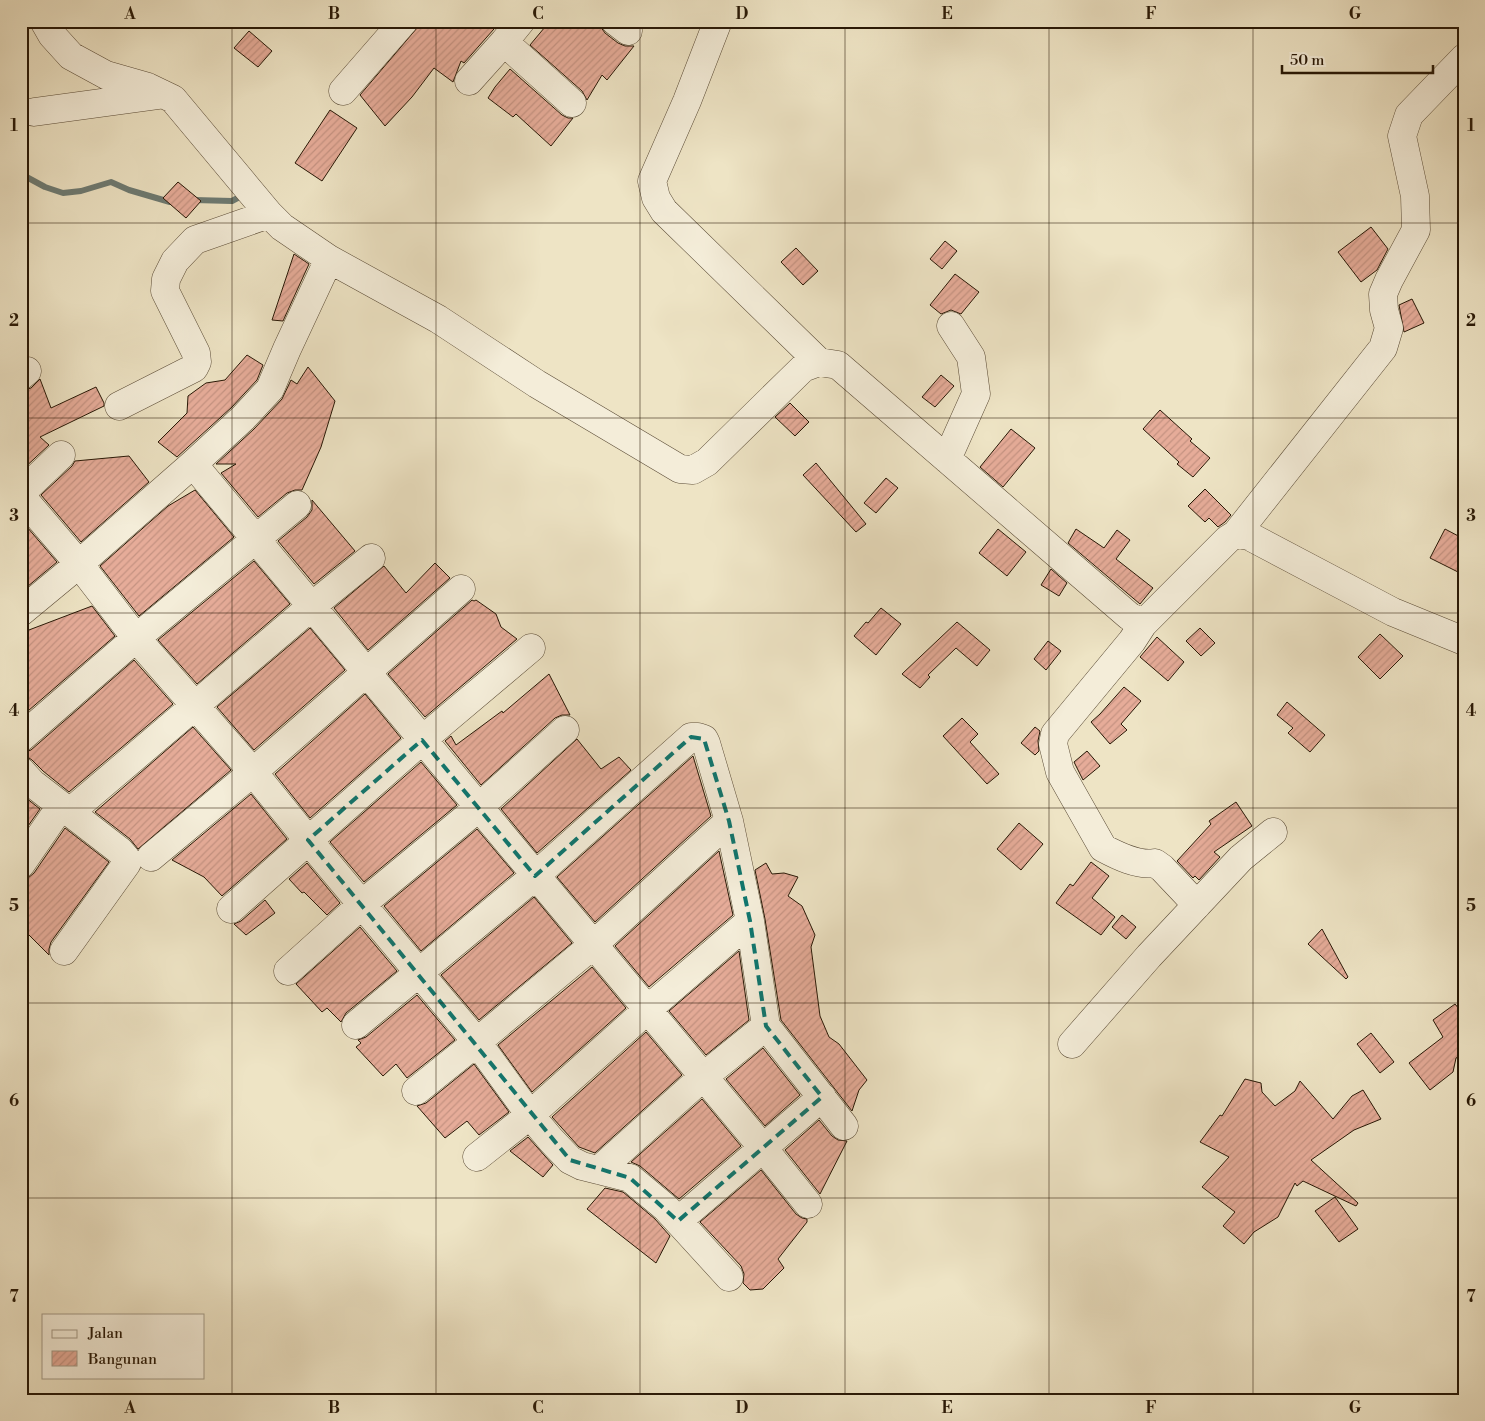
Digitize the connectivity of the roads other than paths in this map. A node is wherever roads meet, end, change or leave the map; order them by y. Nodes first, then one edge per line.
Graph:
1 (44, 21) edge
2 (404, 21) edge
3 (718, 21) edge
4 (512, 32) edge
5 (1464, 58) edge
6 (469, 81) dead end
7 (343, 91) dead end
8 (162, 94) junction
9 (572, 103) dead end
10 (34, 112) dead end
11 (268, 214) junction
12 (329, 259) junction
13 (951, 326) dead end
14 (819, 362) junction
15 (119, 406) dead end
16 (61, 455) dead end
17 (947, 459) junction
18 (193, 464) junction
19 (21, 494) edge
20 (297, 505) dead end
21 (1236, 534) junction
22 (255, 540) junction
23 (371, 558) dead end
24 (79, 564) junction
25 (462, 589) dead end
26 (312, 606) junction
27 (21, 612) edge
28 (1143, 624) junction
29 (136, 638) junction
30 (1464, 642) edge
31 (531, 648) dead end
32 (366, 673) junction
33 (196, 706) junction
34 (565, 730) dead end
35 (21, 738) edge
36 (422, 740) junction
37 (21, 771) edge
38 (253, 772) junction
39 (478, 808) junction
40 (66, 809) junction
41 (729, 821) junction
42 (1273, 832) dead end
43 (308, 840) junction
44 (151, 857) dead end
45 (21, 864) edge
46 (535, 876) junction
47 (362, 904) junction
48 (1197, 905) junction
49 (231, 909) dead end
50 (750, 921) junction
51 (593, 945) junction
52 (64, 951) dead end
53 (288, 970) dead end
54 (419, 973) junction
55 (647, 1010) junction
56 (356, 1026) dead end
57 (766, 1026) junction
58 (478, 1042) junction
59 (1072, 1044) dead end
60 (703, 1077) junction
61 (416, 1091) dead end
62 (822, 1097) junction
63 (530, 1116) junction
64 (844, 1126) dead end
65 (762, 1148) junction
66 (478, 1157) dead end
67 (599, 1170) junction
68 (808, 1204) dead end
69 (678, 1221) junction
70 (729, 1277) dead end

1 - 8 street
2 - 7 street
3 - 14 street
4 - 6 street
4 - 9 street
5 - 21 street
8 - 10 street
8 - 11 street
11 - 12 street
11 - 15 street
12 - 14 street
12 - 18 street
13 - 17 street
14 - 17 street
16 - 19 street
17 - 28 street
18 - 22 street
18 - 24 street
19 - 24 street
20 - 22 street
21 - 28 street
21 - 30 street
22 - 26 street
22 - 29 street
23 - 26 street
24 - 27 street
24 - 29 street
25 - 32 street
26 - 32 street
26 - 33 street
28 - 48 street
29 - 33 street
29 - 35 street
31 - 36 street
32 - 36 street
32 - 38 street
33 - 38 street
33 - 40 street
34 - 39 street
36 - 39 street
36 - 43 street
37 - 40 street
38 - 43 street
38 - 44 street
39 - 46 street
39 - 47 street
40 - 45 street
40 - 52 street
41 - 46 street
41 - 50 street
41 - 51 street
42 - 48 street
43 - 47 street
43 - 49 street
46 - 51 street
46 - 54 street
47 - 53 street
47 - 54 street
48 - 59 street
50 - 55 street
50 - 57 street
51 - 55 street
51 - 58 street
54 - 56 street
54 - 58 street
55 - 60 street
55 - 63 street
57 - 60 street
57 - 62 street
58 - 61 street
58 - 63 street
60 - 65 street
60 - 67 street
62 - 64 street
62 - 65 street
63 - 66 street
63 - 67 street
65 - 68 street
65 - 69 street
67 - 69 street
69 - 70 street

